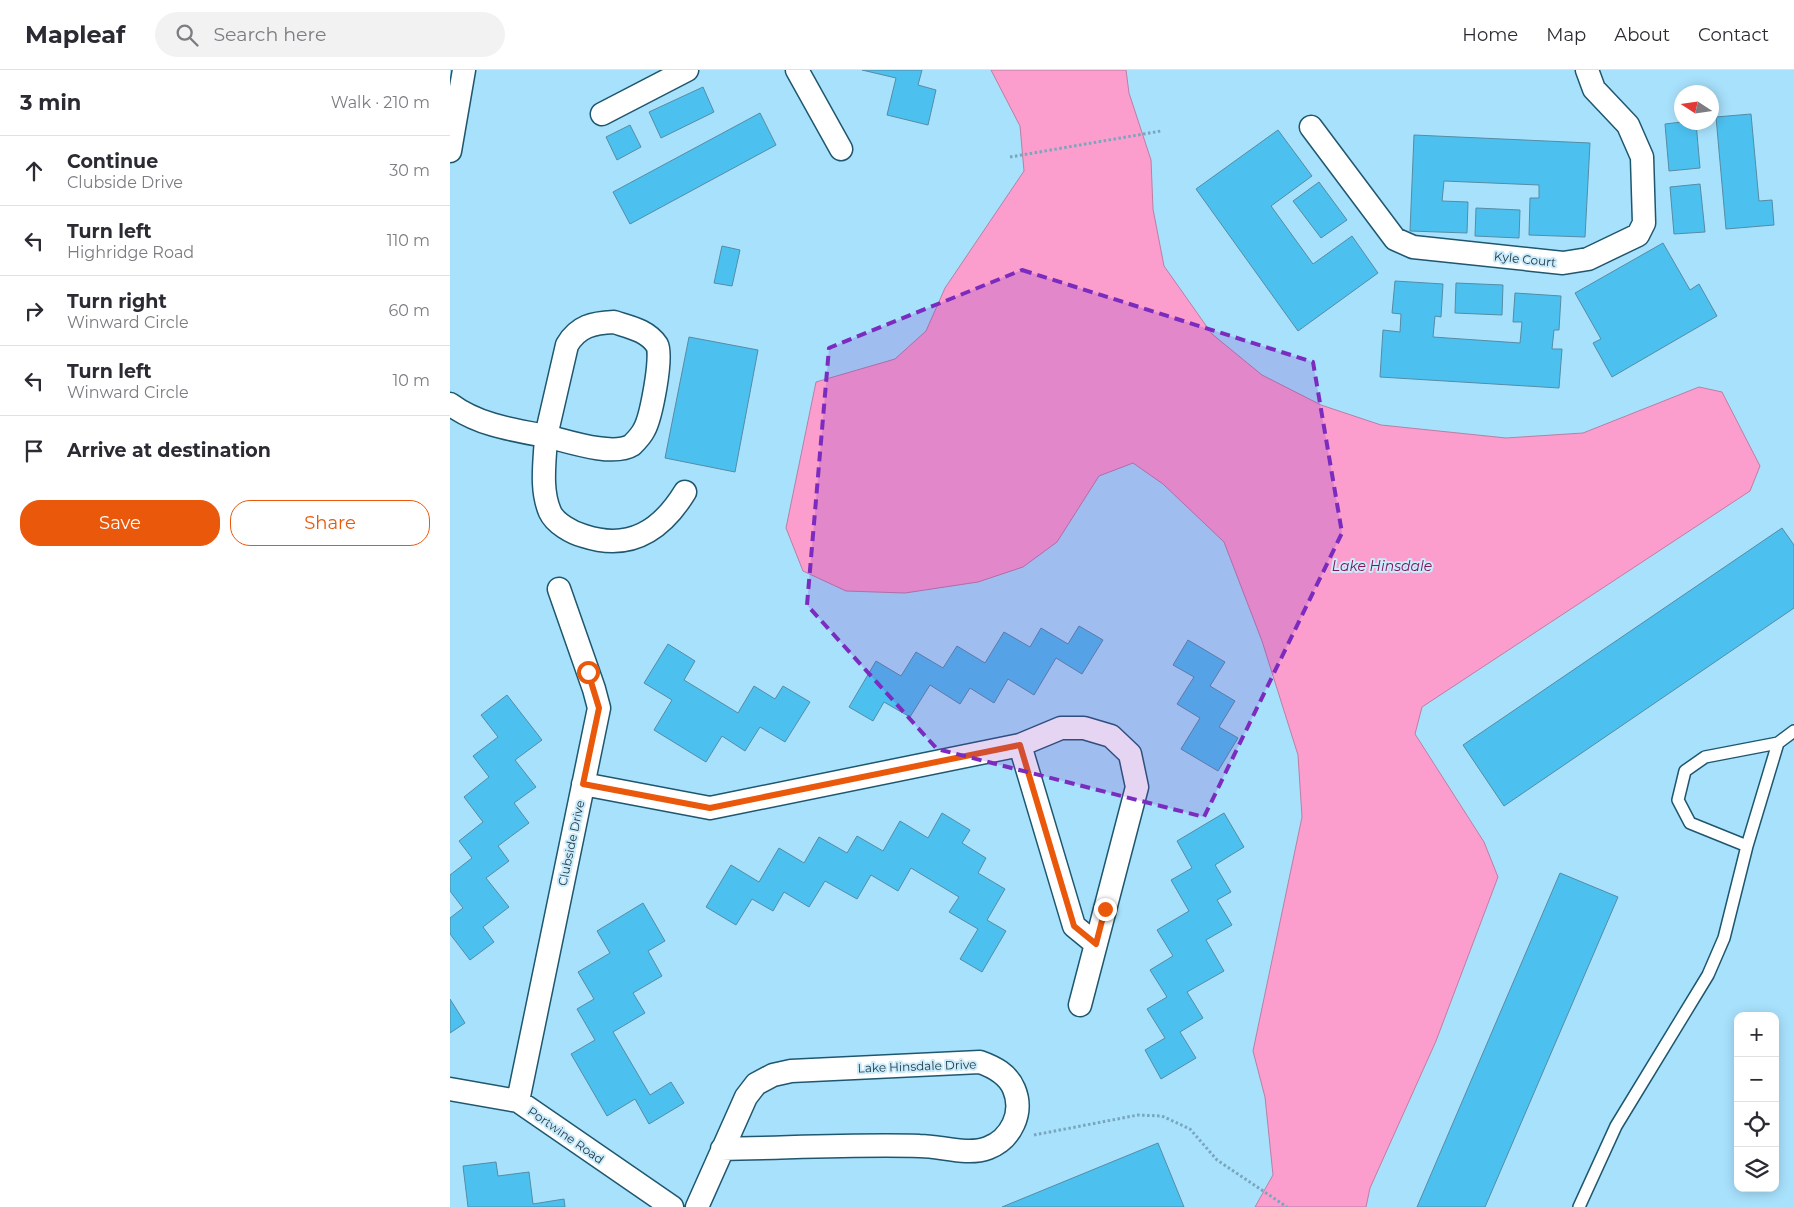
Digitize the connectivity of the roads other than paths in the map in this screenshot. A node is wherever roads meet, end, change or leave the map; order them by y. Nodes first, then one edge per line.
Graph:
1 (464, 70) edge
2 (687, 70) edge
3 (797, 70) edge
4 (1587, 70) edge
5 (602, 114) dead end
6 (1311, 127) dead end
7 (842, 150) dead end
8 (450, 151) edge
9 (450, 404) edge
10 (546, 436) junction
11 (686, 492) dead end
12 (560, 588) dead end
13 (1794, 731) edge
14 (1778, 743) junction
15 (1020, 745) junction
16 (583, 784) junction
17 (1747, 846) junction
18 (1096, 944) junction
19 (1080, 1005) dead end
20 (450, 1089) edge
21 (518, 1101) junction
22 (722, 1149) junction
23 (672, 1207) edge
24 (696, 1207) edge
25 (1579, 1207) edge

1 - 8 street
2 - 5 street
3 - 7 street
4 - 6 street, Kyle Court
9 - 10 street
10 - 10 street
10 - 11 street
12 - 16 street, Clubside Drive
13 - 14 lane
14 - 17 lane
14 - 17 lane
15 - 16 street
15 - 18 street
15 - 18 street
16 - 21 street, Clubside Drive
17 - 25 lane
18 - 19 street
20 - 21 street, Portwine Road
21 - 23 street, Portwine Road
22 - 22 street, Lake Hinsdale Drive
22 - 24 street, Lake Hinsdale Drive

